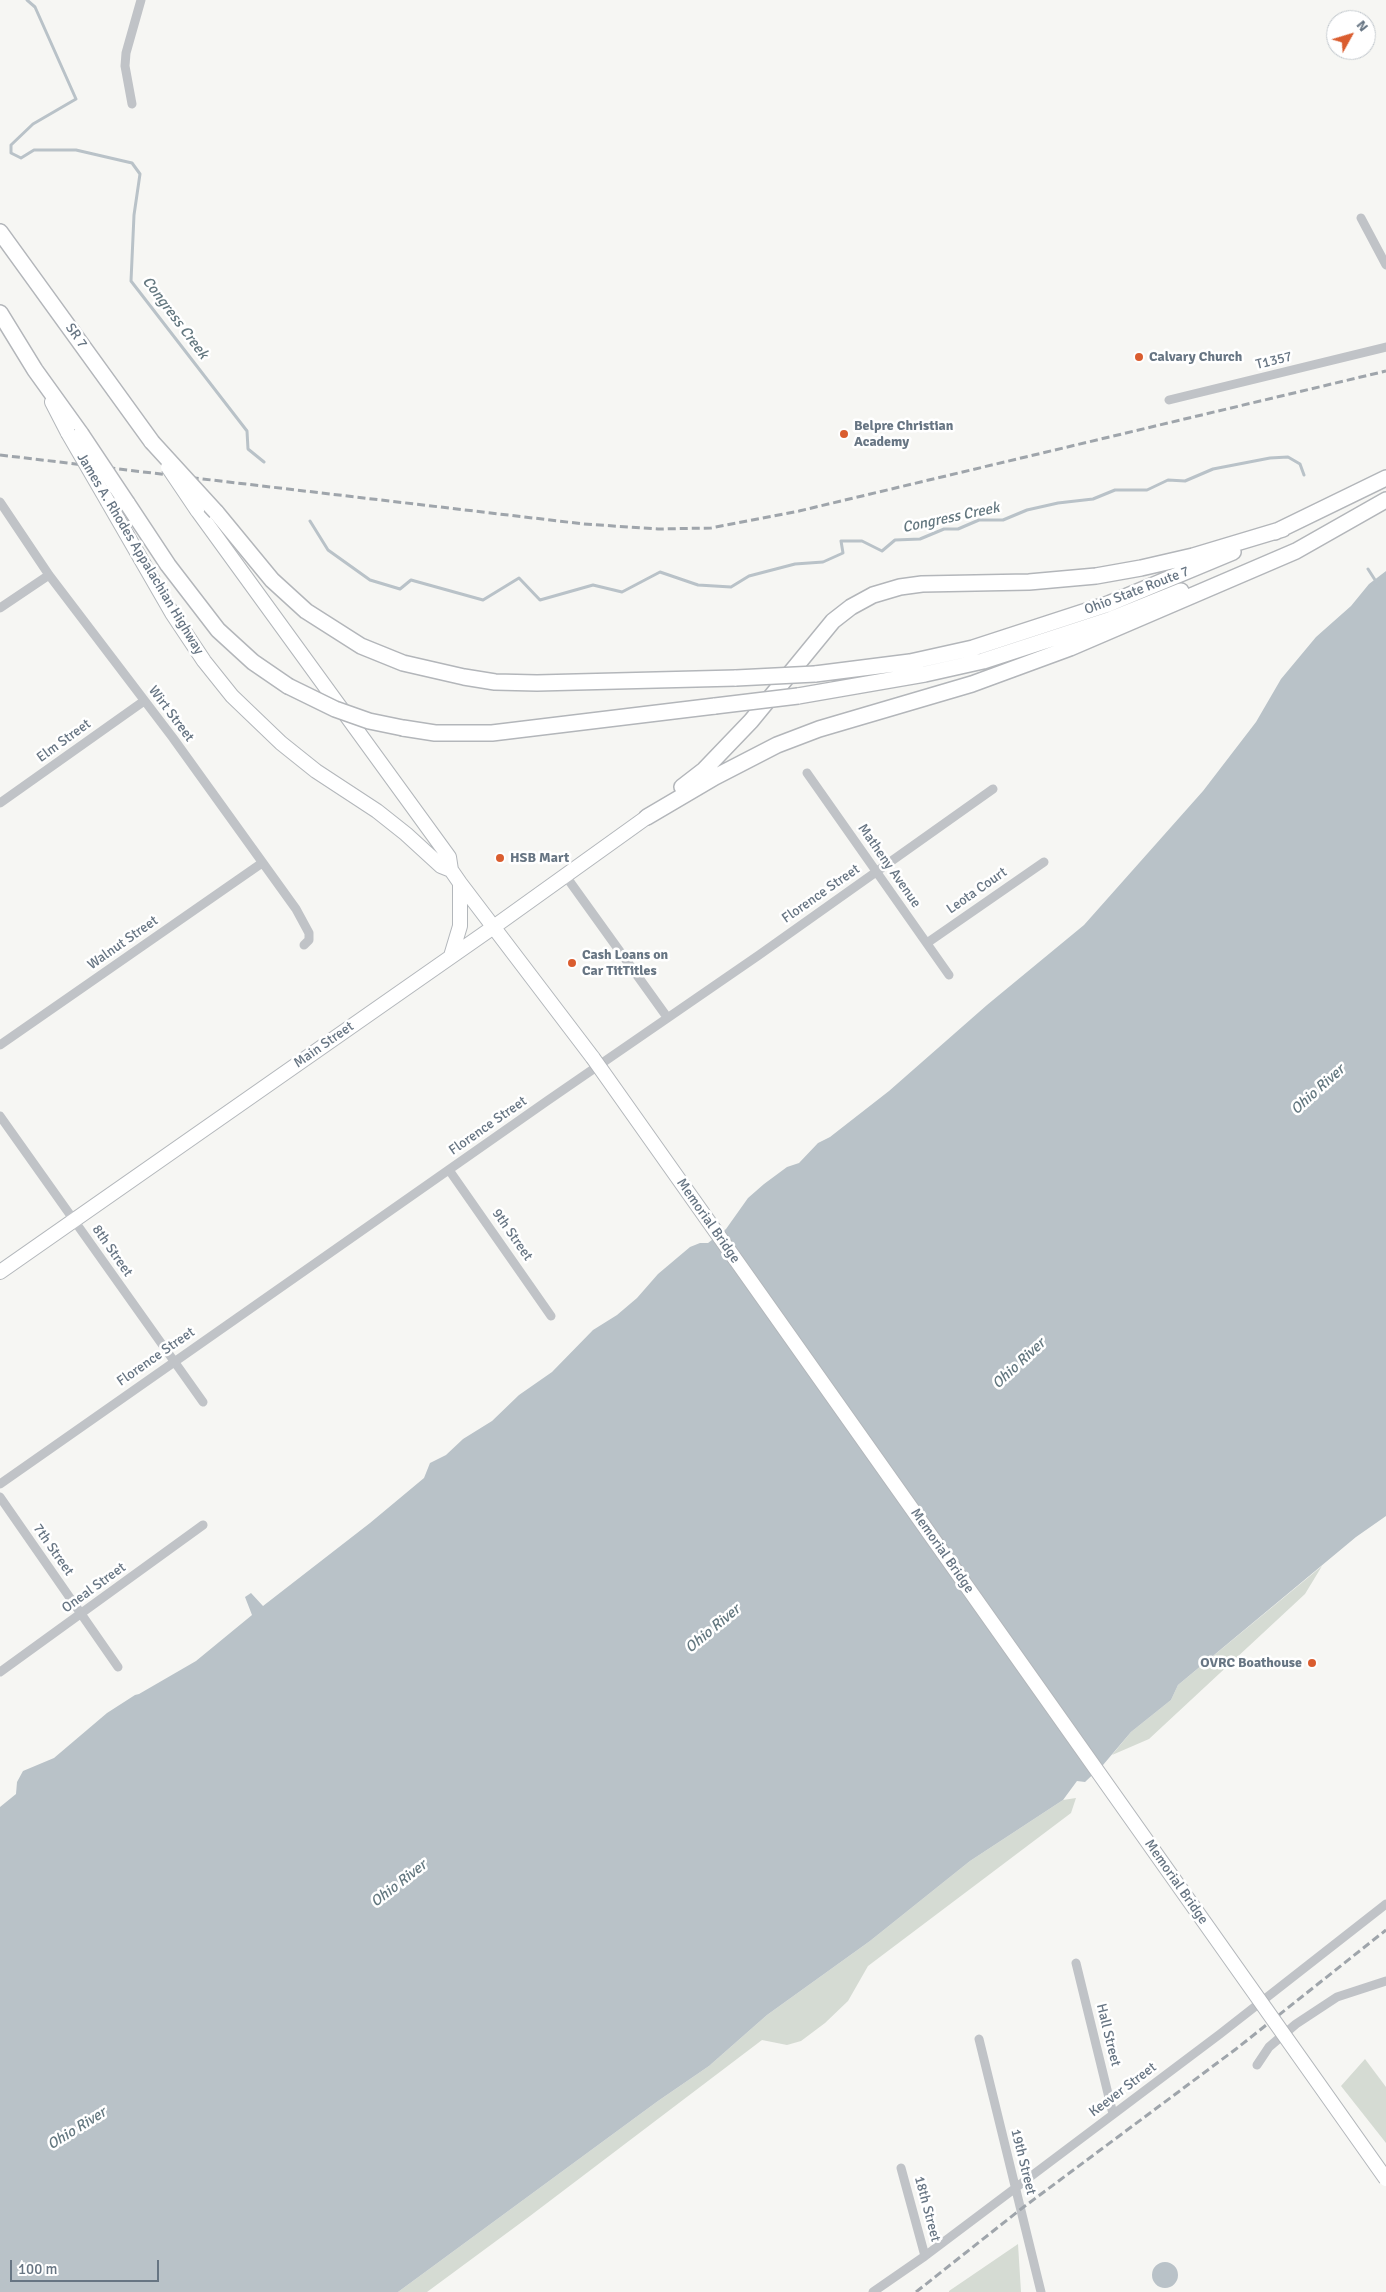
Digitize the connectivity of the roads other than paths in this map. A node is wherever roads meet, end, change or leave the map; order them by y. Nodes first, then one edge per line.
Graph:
1 (142, 0) edge
2 (132, 104) dead end
3 (1361, 218) dead end
4 (0, 232) edge
5 (1386, 264) edge
6 (0, 314) edge
7 (1386, 347) edge
8 (1169, 400) dead end
9 (74, 434) junction
10 (152, 442) junction
11 (1386, 478) edge
12 (1386, 499) edge
13 (0, 502) edge
14 (1283, 529) junction
15 (49, 575) junction
16 (0, 608) edge
17 (144, 701) junction
18 (808, 773) dead end
19 (993, 789) dead end
20 (0, 803) edge
21 (646, 816) junction
22 (1044, 862) dead end
23 (262, 863) junction
24 (451, 870) junction
25 (877, 872) junction
26 (565, 875) junction
27 (460, 882) junction
28 (495, 926) junction
29 (927, 943) junction
30 (304, 945) dead end
31 (451, 956) junction
32 (949, 975) dead end
33 (667, 1017) junction
34 (0, 1045) edge
35 (0, 1116) edge
36 (450, 1170) junction
37 (72, 1220) junction
38 (0, 1272) edge
39 (551, 1316) dead end
40 (173, 1362) junction
41 (203, 1402) dead end
42 (0, 1484) edge
43 (0, 1498) edge
44 (203, 1525) dead end
45 (81, 1614) junction
46 (118, 1667) dead end
47 (0, 1672) edge
48 (1386, 1904) edge
49 (1076, 1963) dead end
50 (1386, 1981) edge
51 (979, 2039) dead end
52 (1257, 2065) dead end
53 (1114, 2114) junction
54 (901, 2168) dead end
55 (1386, 2179) edge
56 (1015, 2187) junction
57 (925, 2256) junction
58 (873, 2292) edge
59 (1041, 2292) edge

1 - 2 street
3 - 5 street
4 - 10 highway, SR 7 / SR 7
6 - 9 highway
7 - 8 street, T1357
9 - 12 highway, bridge
9 - 24 main road, James A. Rhodes Appalachian Highway, bridge
10 - 14 highway, Ohio State Route 7 / SR 7, bridge
10 - 24 main road, James A. Rhodes Appalachian Highway, bridge
11 - 14 highway, Ohio State Route 7 / SR 7
12 - 21 highway
13 - 15 street, Wirt Street
14 - 21 highway
15 - 16 street
15 - 17 street, Wirt Street
17 - 20 street, Elm Street
17 - 23 street, Wirt Street
18 - 25 street, Matheny Avenue
19 - 25 street, Florence Street
21 - 26 main road, Main Street
22 - 29 street, Leota Court
23 - 30 street, Wirt Street
23 - 34 street, Walnut Street
24 - 27 main road, James A. Rhodes Appalachian Highway
25 - 29 street, Matheny Avenue
25 - 33 street, Florence Street
26 - 28 main road, Main Street
26 - 33 street
27 - 28 main road, James A. Rhodes Appalachian Highway
27 - 31 main road
28 - 31 main road, Main Street
28 - 55 main road, Memorial Bridge, bridge
29 - 32 street, Matheny Avenue
31 - 37 main road, Main Street
33 - 36 street, Florence Street
35 - 37 street, 8th Street
36 - 39 street, 9th Street
36 - 40 street, Florence Street
37 - 38 main road, Main Street
37 - 40 street, 8th Street
40 - 41 street, 8th Street
40 - 42 street, Florence Street
43 - 45 street, 7th Street
44 - 45 street, Oneal Street
45 - 46 street, 7th Street
45 - 47 street, Oneal Street
48 - 53 street, Keever Street
49 - 53 street, Hall Street
50 - 52 street
51 - 56 street, 19th Street
53 - 56 street, Keever Street
54 - 57 street, 18th Street
56 - 57 street, Keever Street
56 - 59 street, 19th Street
57 - 58 street, Keever Street

